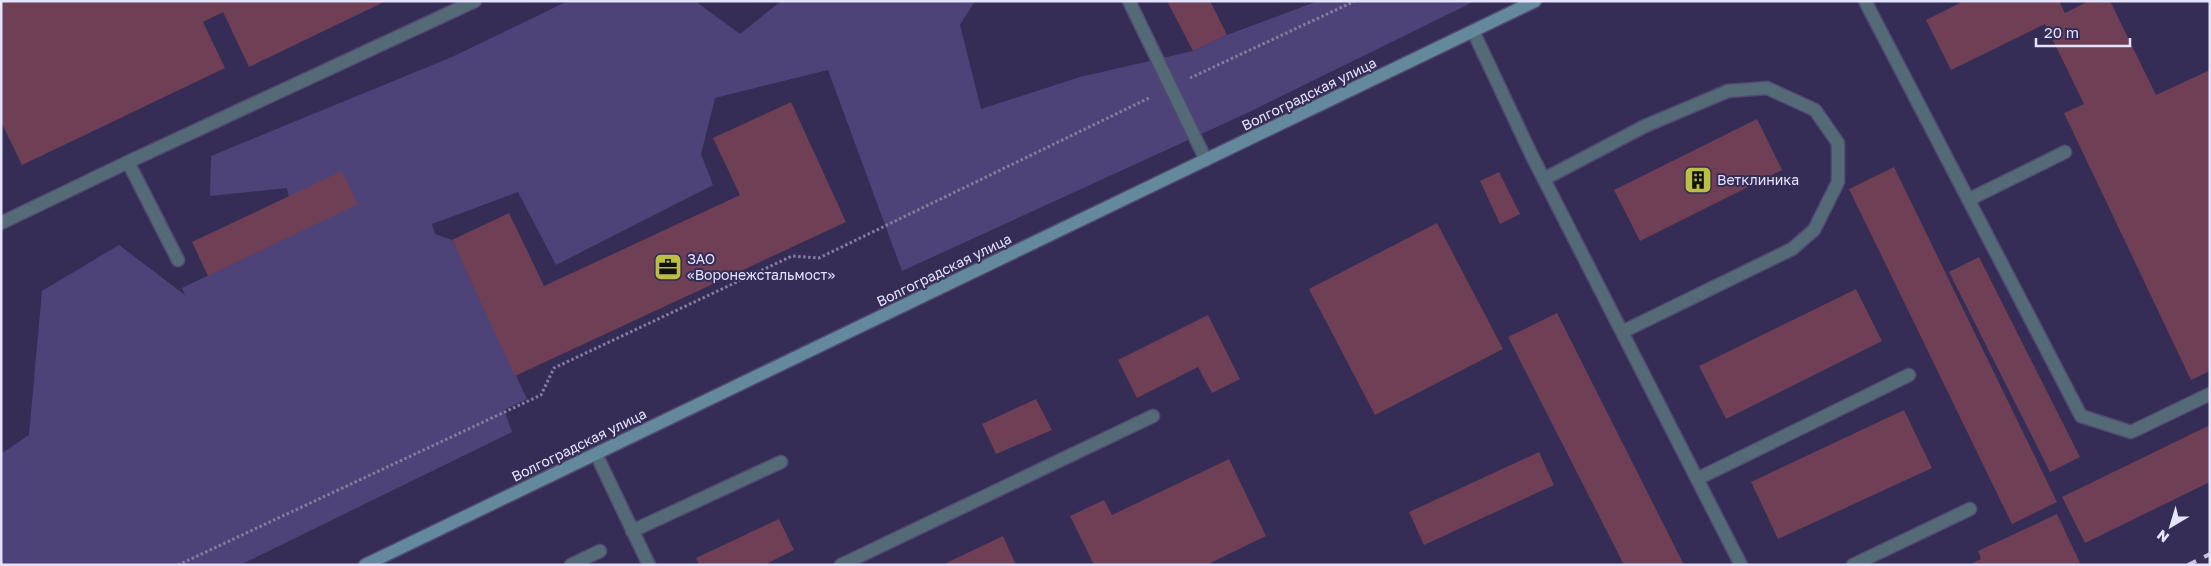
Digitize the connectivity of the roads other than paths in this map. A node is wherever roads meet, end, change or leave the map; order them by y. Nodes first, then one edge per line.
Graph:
1 (475, 1) edge
2 (1128, 1) edge
3 (1535, 1) edge
4 (1865, 1) edge
5 (1473, 31) junction
6 (2065, 152) dead end
7 (1206, 160) junction
8 (128, 162) junction
9 (1544, 179) junction
10 (1970, 199) junction
11 (1, 223) edge
12 (178, 260) dead end
13 (1622, 332) junction
14 (1909, 375) dead end
15 (2210, 394) edge
16 (1152, 416) dead end
17 (596, 454) junction
18 (781, 462) dead end
19 (1697, 479) junction
20 (1970, 509) dead end
21 (632, 531) junction
22 (600, 551) dead end
23 (384, 561) edge
24 (365, 565) edge
25 (571, 565) edge
26 (649, 565) edge
27 (841, 565) edge
28 (1741, 565) edge
29 (1853, 565) edge

1 - 8 lane
2 - 7 lane
3 - 5 main road, Волгоградская улица
4 - 10 lane
5 - 7 main road, Волгоградская улица
5 - 9 lane
6 - 10 lane
7 - 17 main road, Волгоградская улица
8 - 11 lane
8 - 12 lane
9 - 13 lane
9 - 13 lane
10 - 15 lane
13 - 19 lane
14 - 19 lane
16 - 27 lane
17 - 21 lane
17 - 23 main road, Волгоградская улица
18 - 21 lane
19 - 28 lane
20 - 29 lane
21 - 26 lane
22 - 25 lane
23 - 24 main road, Волгоградская улица

